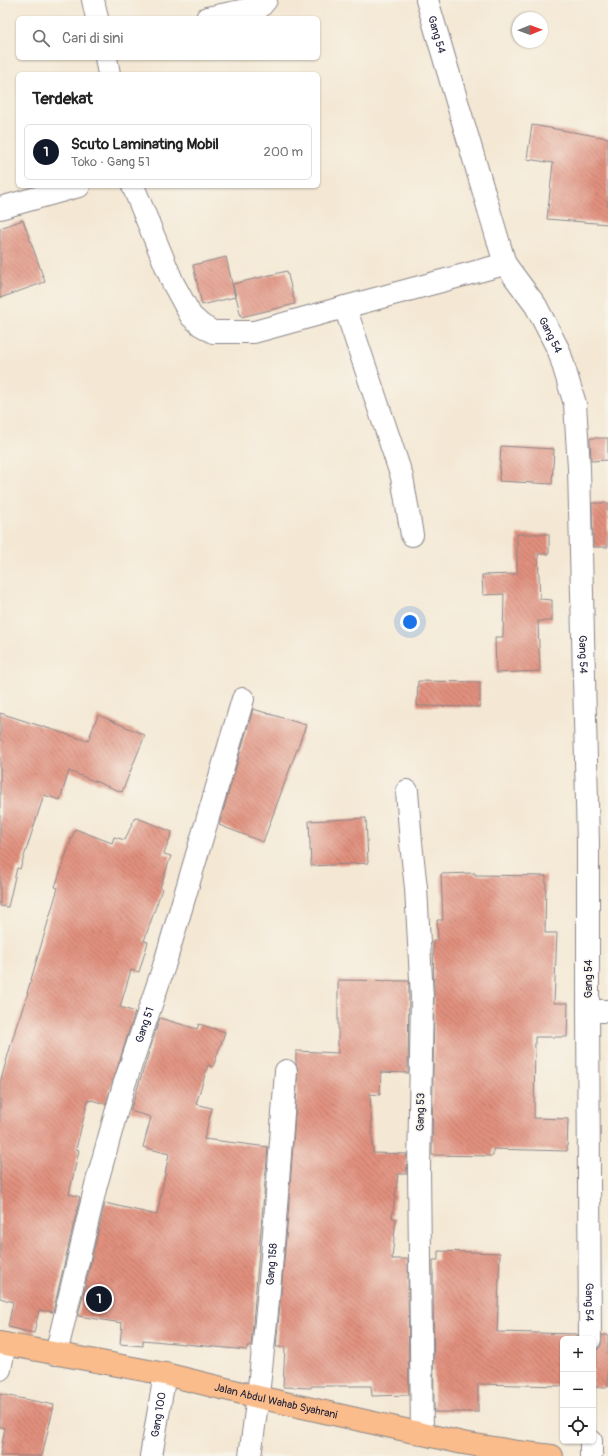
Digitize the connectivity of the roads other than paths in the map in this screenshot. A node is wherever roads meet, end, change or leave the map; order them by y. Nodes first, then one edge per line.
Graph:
1 (93, 0) edge
2 (266, 0) edge
3 (427, 0) edge
4 (97, 16) edge
5 (217, 16) edge
6 (106, 60) edge
7 (109, 72) edge
8 (73, 188) edge
9 (134, 188) edge
10 (0, 208) edge
11 (505, 264) junction
12 (345, 308) junction
13 (412, 535) dead end
14 (243, 699) dead end
15 (407, 791) dead end
16 (598, 1011) edge
17 (286, 1071) dead end
18 (590, 1336) edge
19 (2, 1343) edge
20 (56, 1354) junction
21 (0, 1369) edge
22 (165, 1374) junction
23 (258, 1397) junction
24 (422, 1434) junction
25 (591, 1444) edge
26 (462, 1449) edge
27 (150, 1456) edge
28 (250, 1456) edge
29 (552, 1456) edge
30 (591, 1456) edge

1 - 4 street
2 - 5 street
3 - 11 street, Gang 54
6 - 7 street
8 - 10 street
9 - 12 street
11 - 12 street
11 - 16 street, Gang 54
12 - 13 street
14 - 20 street, Gang 51
15 - 24 street, Gang 53
16 - 18 street, Gang 54
17 - 23 street, Gang 158
19 - 20 highway, Jalan Abdul Wahab Syahrani
19 - 21 street
20 - 22 highway, Jalan Abdul Wahab Syahrani
22 - 23 highway, Jalan Abdul Wahab Syahrani
22 - 27 street, Gang 100
23 - 24 highway, Jalan Abdul Wahab Syahrani
23 - 28 street, Gang 158
24 - 26 highway, Jalan Abdul Wahab Syahrani
25 - 30 street
26 - 29 highway, Jalan Abdul Wahab Syahrani

